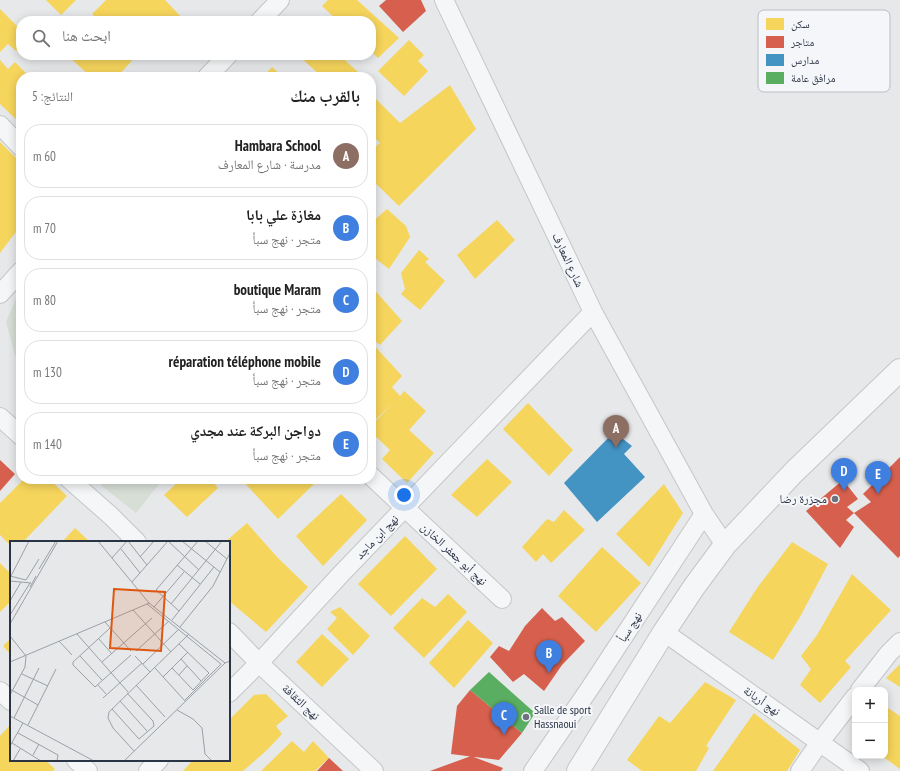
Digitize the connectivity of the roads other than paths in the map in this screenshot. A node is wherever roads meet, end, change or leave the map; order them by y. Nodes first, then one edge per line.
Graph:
1 (280, 0) edge
2 (444, 0) edge
3 (265, 16) edge
4 (223, 60) edge
5 (212, 72) edge
6 (0, 125) edge
7 (16, 142) edge
8 (16, 276) edge
9 (0, 294) edge
10 (593, 312) junction
11 (900, 370) edge
12 (0, 417) edge
13 (16, 431) edge
14 (376, 481) edge
15 (74, 484) edge
16 (405, 508) junction
17 (704, 514) junction
18 (136, 541) edge
19 (725, 545) junction
20 (502, 599) dead end
21 (664, 632) junction
22 (230, 633) edge
23 (900, 642) edge
24 (259, 663) junction
25 (862, 687) edge
26 (0, 691) edge
27 (230, 692) edge
28 (10, 700) edge
29 (852, 701) edge
30 (820, 742) junction
31 (77, 761) edge
32 (158, 761) edge
33 (88, 771) edge
34 (148, 771) edge
35 (374, 771) edge
36 (533, 771) edge
37 (578, 771) edge
38 (800, 771) edge
39 (860, 771) edge

1 - 3 street
2 - 10 street, شارع المعارف
4 - 5 street
6 - 7 street
8 - 9 street
10 - 16 street, نهج ابن ماجد
10 - 17 street, شارع المعارف
11 - 19 street
12 - 13 street
14 - 16 street, نهج أبو جعفر الخازن
15 - 18 street
16 - 20 street, نهج أبو جعفر الخازن
16 - 24 street, نهج ابن ماجد
17 - 19 street
17 - 36 street, نهج سبأ
19 - 21 street
21 - 30 street, نهج أريانة
21 - 37 street
22 - 24 street, نهج الثقافة
23 - 25 street
24 - 27 street, نهج ابن ماجد
24 - 35 street, نهج الثقافة
26 - 28 street
29 - 30 street
30 - 38 street
30 - 39 street, نهج أريانة
31 - 33 street
32 - 34 street

